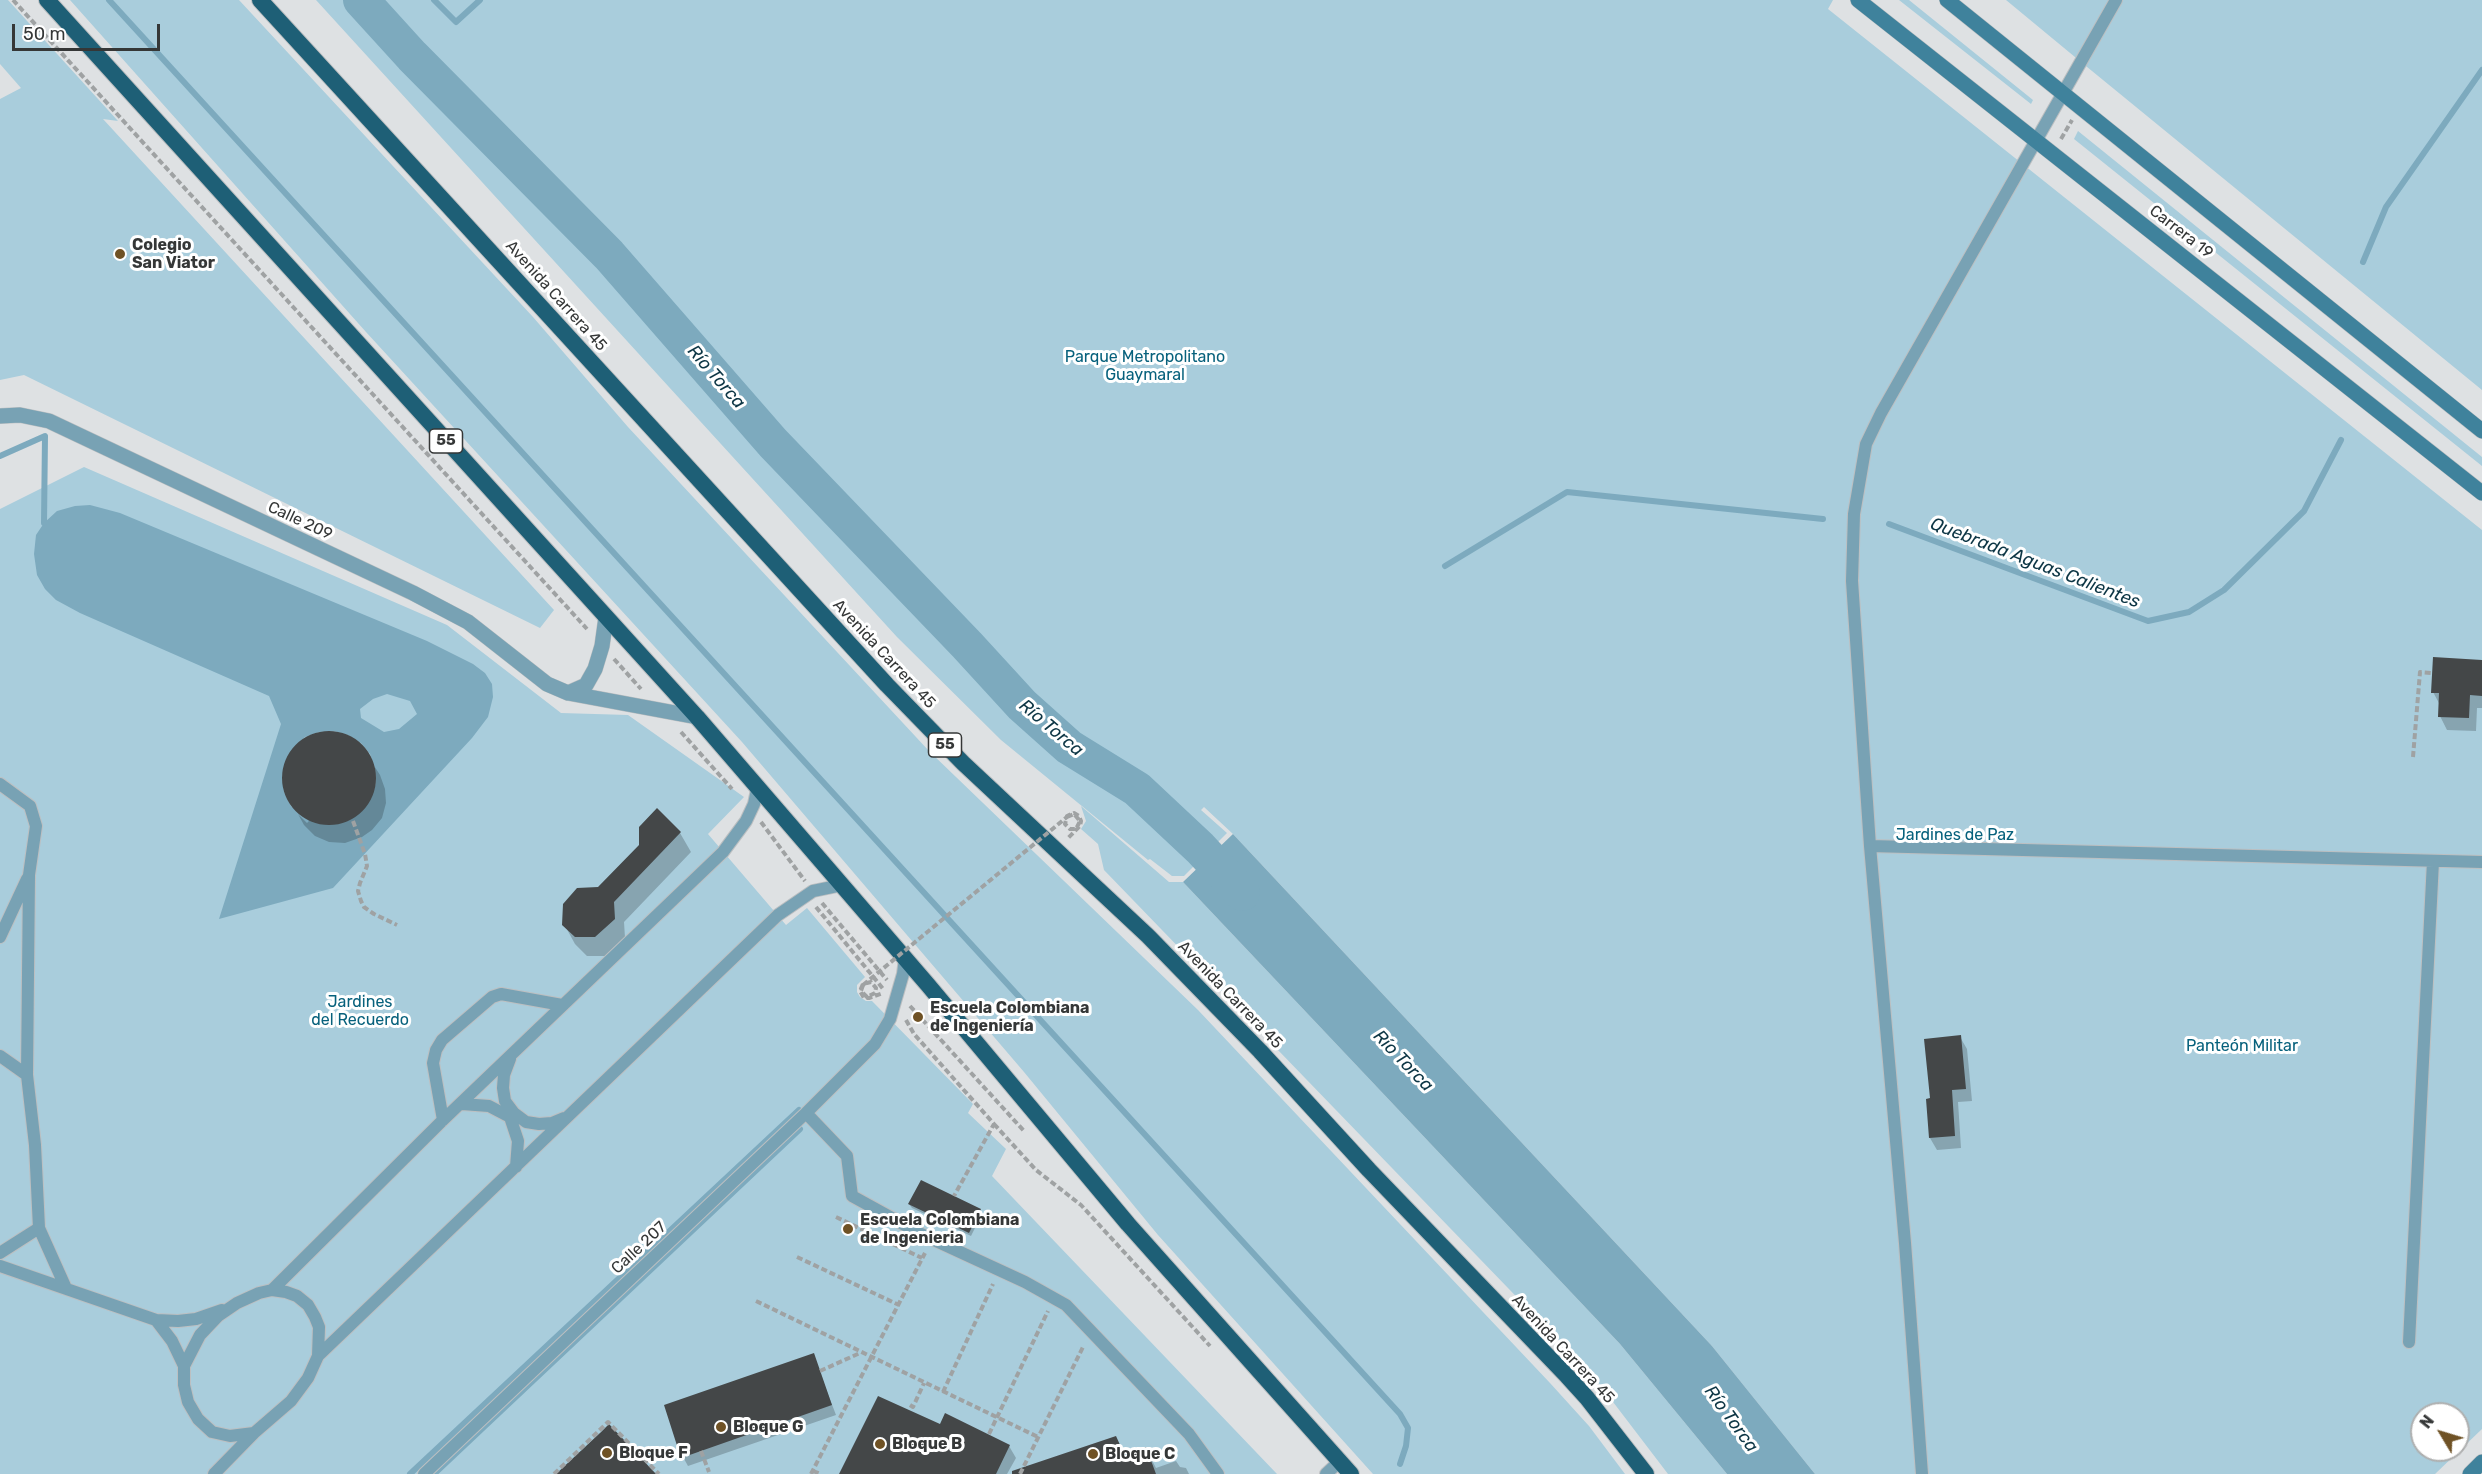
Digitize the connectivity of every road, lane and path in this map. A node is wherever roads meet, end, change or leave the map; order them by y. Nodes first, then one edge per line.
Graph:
1 (13, 0) edge
2 (47, 0) edge
3 (260, 0) edge
4 (1858, 0) edge
5 (1947, 0) edge
6 (2116, 0) edge
7 (2063, 93) junction
8 (2080, 107) junction
9 (2072, 126) dead end
10 (2067, 133) dead end
11 (2036, 141) junction
12 (2052, 153) junction
13 (0, 416) edge
14 (2482, 431) edge
15 (2482, 493) edge
16 (606, 617) junction
17 (602, 646) junction
18 (2432, 674) dead end
19 (568, 693) junction
20 (661, 710) junction
21 (697, 717) junction
22 (2413, 757) dead end
23 (0, 784) edge
24 (758, 785) junction
25 (751, 809) junction
26 (353, 823) dead end
27 (1078, 828) dead end
28 (1870, 846) junction
29 (2433, 861) junction
30 (2482, 862) edge
31 (29, 875) junction
32 (842, 885) junction
33 (809, 893) junction
34 (397, 925) dead end
35 (0, 937) edge
36 (905, 958) junction
37 (874, 996) dead end
38 (897, 998) junction
39 (562, 1005) junction
40 (511, 1055) junction
41 (0, 1056) edge
42 (27, 1075) junction
43 (462, 1104) junction
44 (806, 1113) junction
45 (570, 1115) junction
46 (443, 1120) junction
47 (994, 1124) junction
48 (1032, 1140) dead end
49 (516, 1167) junction
50 (954, 1196) dead end
51 (836, 1217) dead end
52 (39, 1228) junction
53 (932, 1239) junction
54 (0, 1253) edge
55 (796, 1257) dead end
56 (922, 1258) junction
57 (0, 1266) edge
58 (994, 1283) dead end
59 (64, 1286) junction
60 (272, 1290) junction
61 (756, 1301) dead end
62 (237, 1303) junction
63 (899, 1305) junction
64 (1050, 1308) dead end
65 (156, 1320) junction
66 (1087, 1338) dead end
67 (2409, 1342) dead end
68 (1216, 1352) dead end
69 (860, 1353) junction
70 (318, 1356) junction
71 (872, 1358) junction
72 (184, 1366) junction
73 (820, 1371) dead end
74 (924, 1383) junction
75 (943, 1392) junction
76 (910, 1405) dead end
77 (997, 1418) junction
78 (254, 1433) junction
79 (988, 1434) dead end
80 (1038, 1437) junction
81 (701, 1451) dead end
82 (2482, 1462) edge
83 (1345, 1468) edge
84 (709, 1472) dead end
85 (812, 1472) edge
86 (214, 1474) edge
87 (424, 1474) edge
88 (554, 1474) edge
89 (658, 1474) edge
90 (821, 1474) edge
91 (1020, 1474) edge
92 (1218, 1474) edge
93 (1326, 1474) edge
94 (1646, 1474) edge
95 (1922, 1474) edge
96 (2470, 1474) edge

1 - 17 path
2 - 16 highway, 55
3 - 94 highway, Avenida Carrera 45 / 55
4 - 11 main road, Carrera 19
5 - 7 main road, Carrera 19
6 - 7 lane
7 - 8 main road, Carrera 19
7 - 11 lane
8 - 12 path
8 - 14 main road, Carrera 19
9 - 10 path
11 - 12 main road, Carrera 19
11 - 28 lane
12 - 15 main road, Carrera 19
13 - 19 street, Calle 209
16 - 17 street
16 - 21 highway, 55
17 - 19 street
17 - 20 path
18 - 22 path
19 - 20 street, Calle 209
20 - 21 street, Calle 209
20 - 25 path
21 - 24 highway, 55
23 - 31 lane
24 - 25 lane
24 - 32 highway, 55
25 - 33 path
25 - 39 lane
26 - 34 path
27 - 37 path, bridge
28 - 29 lane
28 - 95 lane
29 - 30 lane
29 - 67 lane
31 - 35 lane
31 - 42 lane
32 - 33 lane
32 - 36 highway, 55
33 - 38 path
33 - 38 path
33 - 45 lane
36 - 38 lane, Calle 207
36 - 83 highway, 55
38 - 44 lane, Calle 207
38 - 47 path
38 - 48 path
39 - 40 lane
39 - 46 lane
40 - 43 lane
40 - 45 lane
41 - 42 lane
42 - 52 lane
43 - 46 lane
43 - 49 lane
44 - 53 lane
44 - 87 lane, Calle 207
45 - 49 lane
46 - 60 lane
47 - 50 path
47 - 68 path
49 - 70 lane
51 - 56 path
52 - 54 lane
52 - 59 lane
53 - 56 path
53 - 92 lane
55 - 63 path
56 - 63 path
57 - 59 lane
58 - 75 path
59 - 65 lane
60 - 62 lane
60 - 70 lane
61 - 69 path
62 - 65 lane
62 - 72 lane
63 - 71 path
64 - 77 path
65 - 72 lane
66 - 80 path
69 - 71 path
69 - 73 path
70 - 78 lane
71 - 74 path
71 - 85 path
72 - 78 lane
74 - 75 path
74 - 76 path
75 - 77 path
77 - 79 path
77 - 80 path
78 - 86 lane
80 - 91 path
81 - 84 path
82 - 96 main road
83 - 93 lane
85 - 90 path
88 - 89 path

